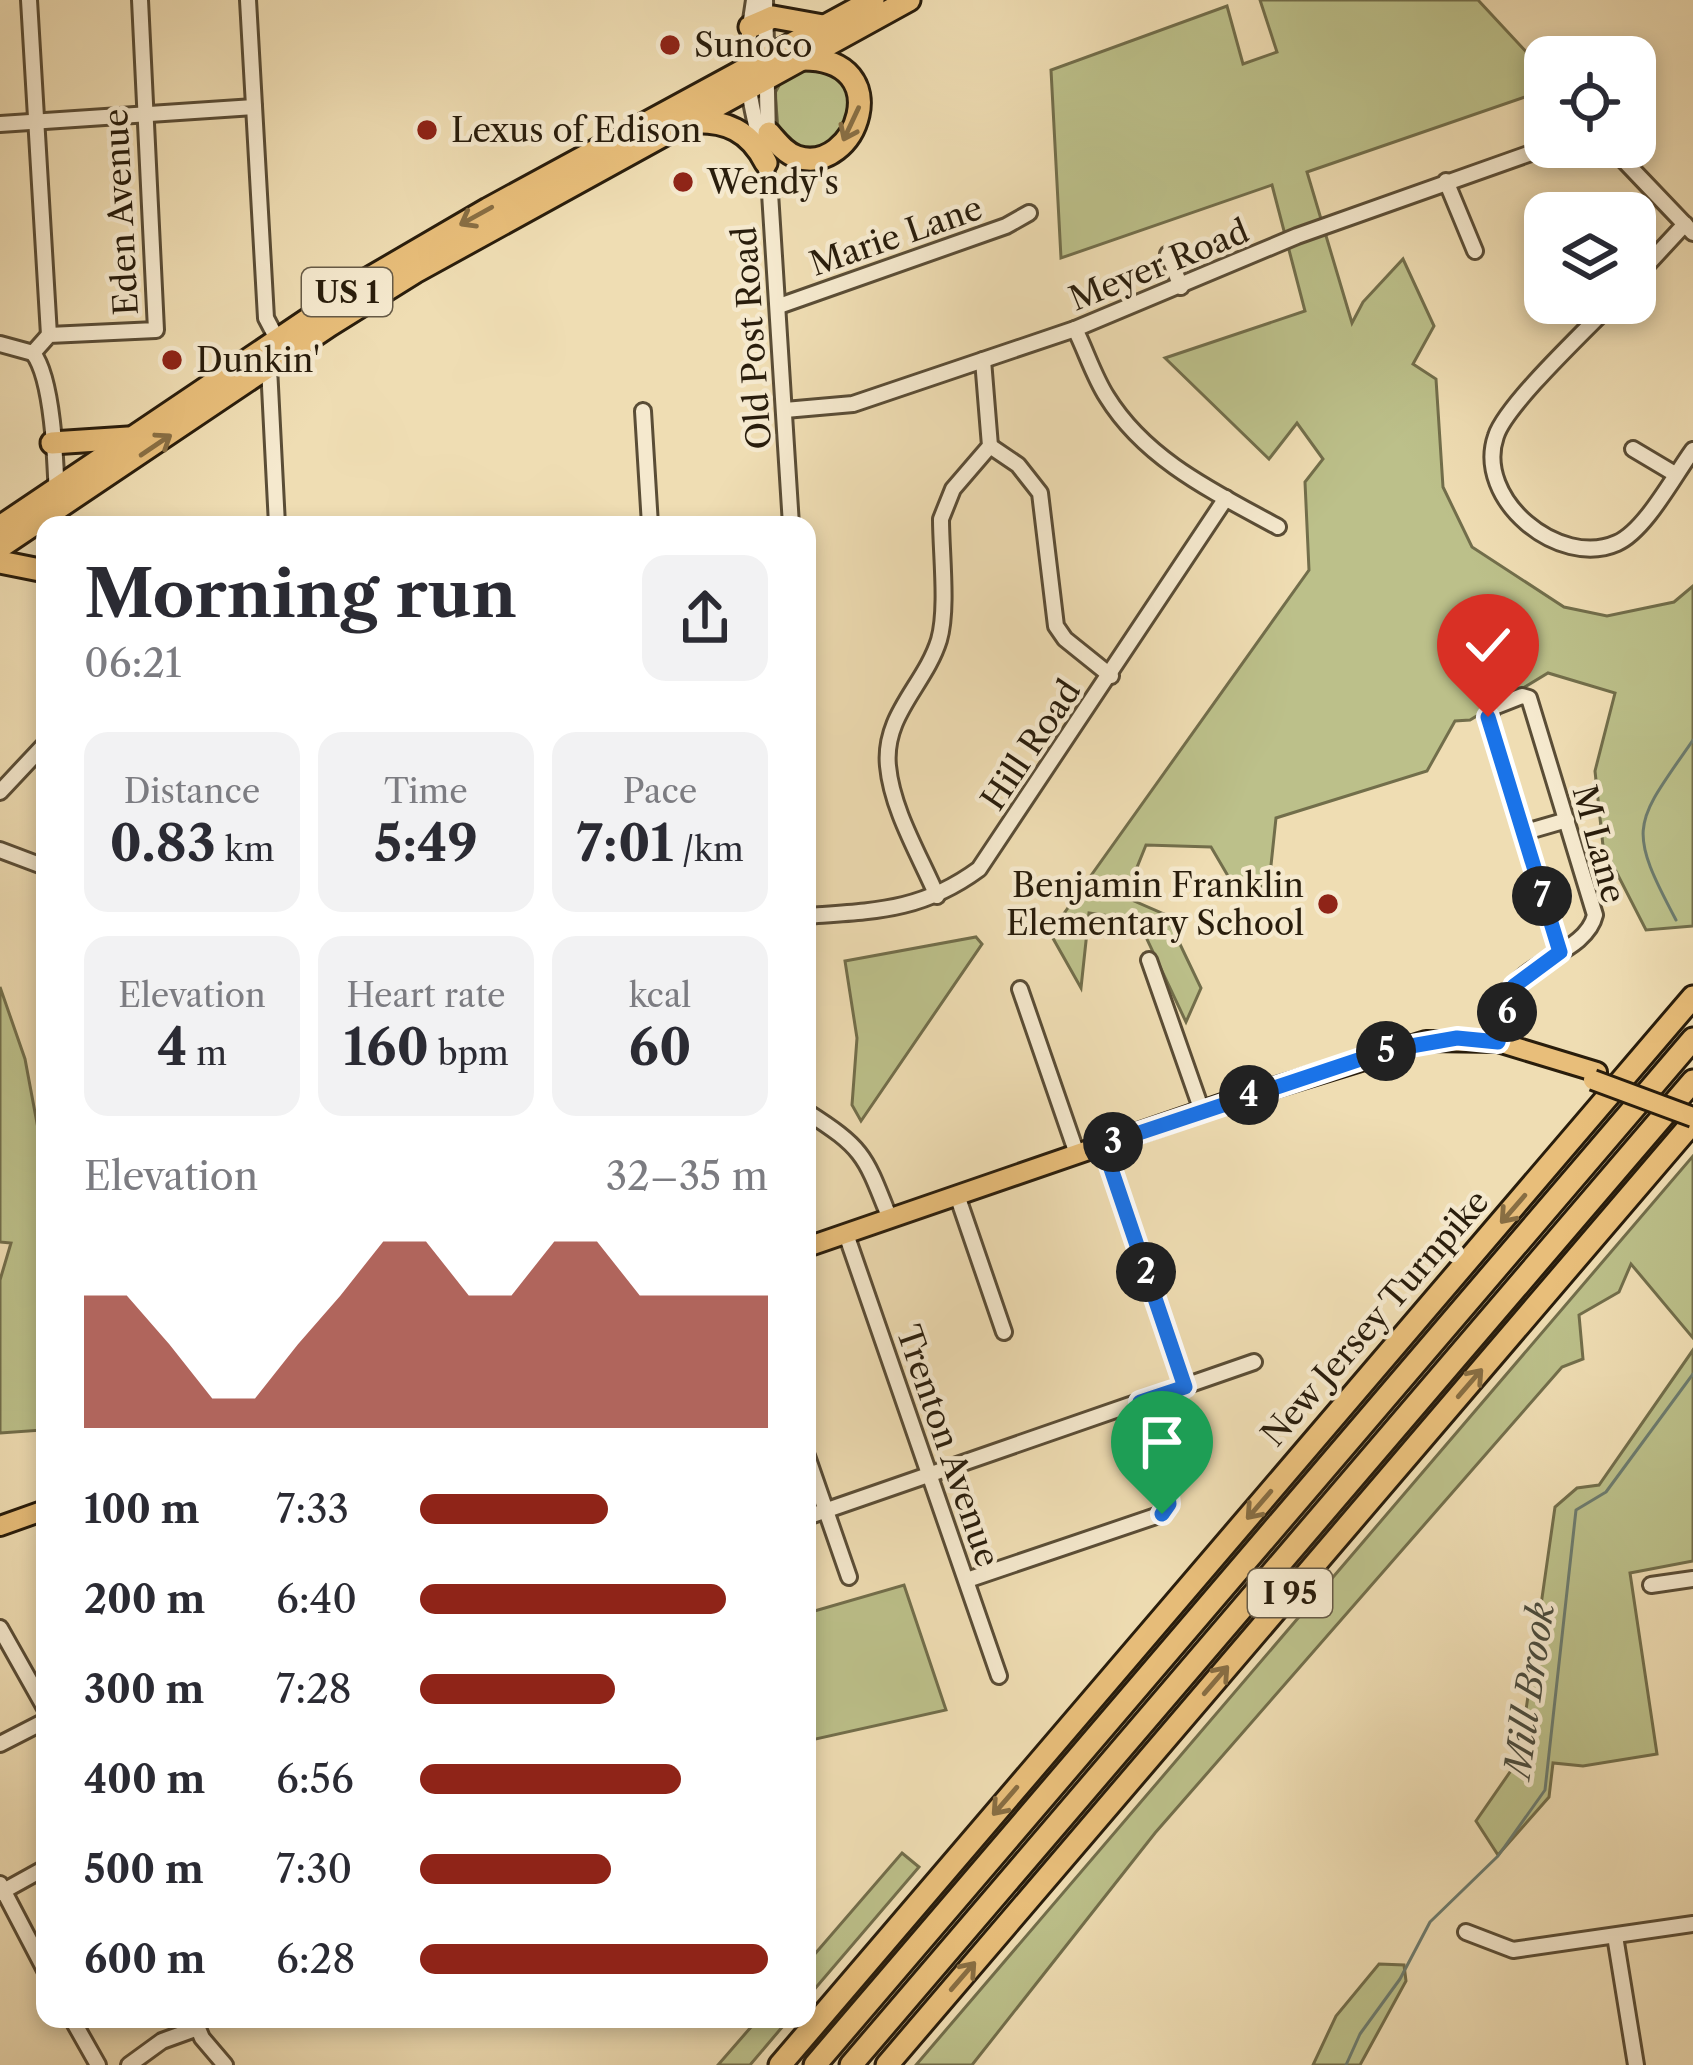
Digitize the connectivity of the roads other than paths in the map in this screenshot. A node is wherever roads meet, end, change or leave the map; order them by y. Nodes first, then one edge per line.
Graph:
1 (29, 0) edge
2 (140, 0) edge
3 (248, 0) edge
4 (873, 0) edge
5 (909, 0) edge
6 (765, 10) edge
7 (824, 26) junction
8 (801, 59) junction
9 (757, 73) junction
10 (254, 107) junction
11 (144, 115) junction
12 (35, 122) junction
13 (684, 123) junction
14 (0, 124) edge
15 (767, 148) junction
16 (1524, 155) edge
17 (1630, 168) edge
18 (1446, 182) junction
19 (1029, 213) dead end
20 (1689, 229) edge
21 (1475, 251) dead end
22 (1168, 254) dead end
23 (1656, 259) edge
24 (1181, 286) junction
25 (779, 306) junction
26 (1592, 324) edge
27 (1075, 329) junction
28 (49, 335) junction
29 (276, 337) junction
30 (0, 344) edge
31 (33, 353) junction
32 (983, 359) junction
33 (269, 367) junction
34 (785, 410) junction
35 (643, 411) dead end
36 (129, 438) junction
37 (52, 443) junction
38 (990, 446) junction
39 (1633, 449) dead end
40 (1693, 450) edge
41 (1675, 474) junction
42 (1226, 498) junction
43 (57, 507) edge
44 (277, 516) edge
45 (649, 516) edge
46 (791, 516) edge
47 (36, 522) edge
48 (0, 527) edge
49 (1277, 527) dead end
50 (0, 547) edge
51 (0, 562) edge
52 (36, 569) edge
53 (1111, 676) junction
54 (36, 754) edge
55 (0, 792) edge
56 (1567, 820) junction
57 (1522, 833) junction
58 (0, 850) edge
59 (36, 864) edge
60 (937, 896) junction
61 (816, 915) edge
62 (1560, 952) junction
63 (1149, 960) dead end
64 (1020, 989) dead end
65 (1693, 997) edge
66 (1693, 1039) edge
67 (1498, 1042) junction
68 (1693, 1081) edge
69 (1202, 1111) junction
70 (1693, 1116) edge
71 (816, 1118) edge
72 (1103, 1145) junction
73 (1077, 1154) junction
74 (957, 1196) junction
75 (890, 1219) junction
76 (846, 1234) junction
77 (816, 1244) edge
78 (1004, 1332) dead end
79 (1254, 1362) dead end
80 (1185, 1387) junction
81 (1140, 1402) junction
82 (927, 1473) junction
83 (816, 1482) edge
84 (826, 1511) junction
85 (36, 1513) edge
86 (816, 1514) edge
87 (0, 1526) edge
88 (849, 1577) dead end
89 (967, 1580) junction
90 (1693, 1580) edge
91 (1651, 1586) dead end
92 (0, 1628) edge
93 (999, 1676) dead end
94 (36, 1692) edge
95 (36, 1726) edge
96 (0, 1744) edge
97 (36, 1872) edge
98 (1, 1890) edge
99 (1693, 1924) edge
100 (1466, 1932) dead end
101 (1615, 1936) junction
102 (36, 1954) edge
103 (816, 2023) edge
104 (77, 2028) edge
105 (187, 2028) edge
106 (199, 2028) edge
107 (812, 2028) edge
108 (98, 2065) edge
109 (129, 2065) edge
110 (225, 2065) edge
111 (780, 2065) edge
112 (815, 2065) edge
113 (851, 2065) edge
114 (887, 2065) edge
115 (1636, 2065) edge

1 - 12 street
2 - 11 street, Eden Avenue
3 - 10 street
4 - 7 highway, US 1
5 - 8 highway, US 1
6 - 7 highway
6 - 9 street, Old Post Road
7 - 9 highway, US 1
8 - 9 highway, US 1
8 -> 15 highway
9 - 13 highway, US 1
9 - 15 street, Old Post Road
9 -> 29 highway, US 1
10 - 11 street
10 - 29 street
11 - 12 street
11 - 28 street, Eden Avenue
12 - 14 street
12 - 28 street
13 - 15 highway
13 - 33 highway, US 1
15 - 25 street, Old Post Road
16 - 18 street, Meyer Road
17 - 20 street
18 - 21 street
18 - 24 street, Meyer Road
19 - 25 street, Marie Lane
20 - 23 street
22 - 24 street
24 - 27 street, Meyer Road
25 - 34 street, Old Post Road
26 - 41 street
27 - 32 street, Meyer Road
27 - 42 street
28 - 31 street
29 - 36 highway, US 1
30 - 31 street
31 - 37 street
32 - 34 street, Meyer Road
32 - 38 street
43 -> 33 highway, US 1
33 - 44 street
34 - 46 street, Old Post Road
35 - 45 street
36 - 37 highway
36 - 43 highway, US 1
37 - 43 street
38 - 53 street
38 - 60 street
39 - 41 street
40 - 41 street
42 - 49 street
42 - 53 street, Hill Road
43 - 48 highway, US 1
47 - 50 highway, US 1
51 - 52 highway
53 - 60 street, Hill Road
54 - 55 street
56 - 57 street
56 - 57 street, M Lane
56 - 62 street, M Lane
57 - 62 street
58 - 59 street
60 - 61 street, Hill Road
62 - 67 street, M Lane
63 - 69 street
64 - 73 street
65 -> 103 highway, New Jersey Turnpike / I 95
66 - 112 highway, New Jersey Turnpike / I 95
67 - 69 main road
67 - 70 main road, bridge
68 - 113 highway, I 95
69 - 72 main road
114 -> 70 highway, I 95
71 - 75 street
72 - 73 main road
72 - 80 street
73 - 74 main road
74 - 75 main road
74 - 78 street
75 - 76 main road
76 - 77 main road
76 - 82 street, Trenton Avenue
79 - 80 street
80 - 81 street
81 - 82 street
81 - 89 street
82 - 84 street
82 - 89 street, Trenton Avenue
83 - 84 street
84 - 86 street
84 - 88 street
85 - 87 main road
89 - 93 street, Trenton Avenue
90 - 91 street
92 - 94 street
95 - 96 street
97 - 98 street
98 - 102 street
99 - 101 street
100 - 101 street
101 - 115 street
104 - 108 street
105 - 109 street
106 - 110 street
107 -> 111 highway, New Jersey Turnpike / I 95

